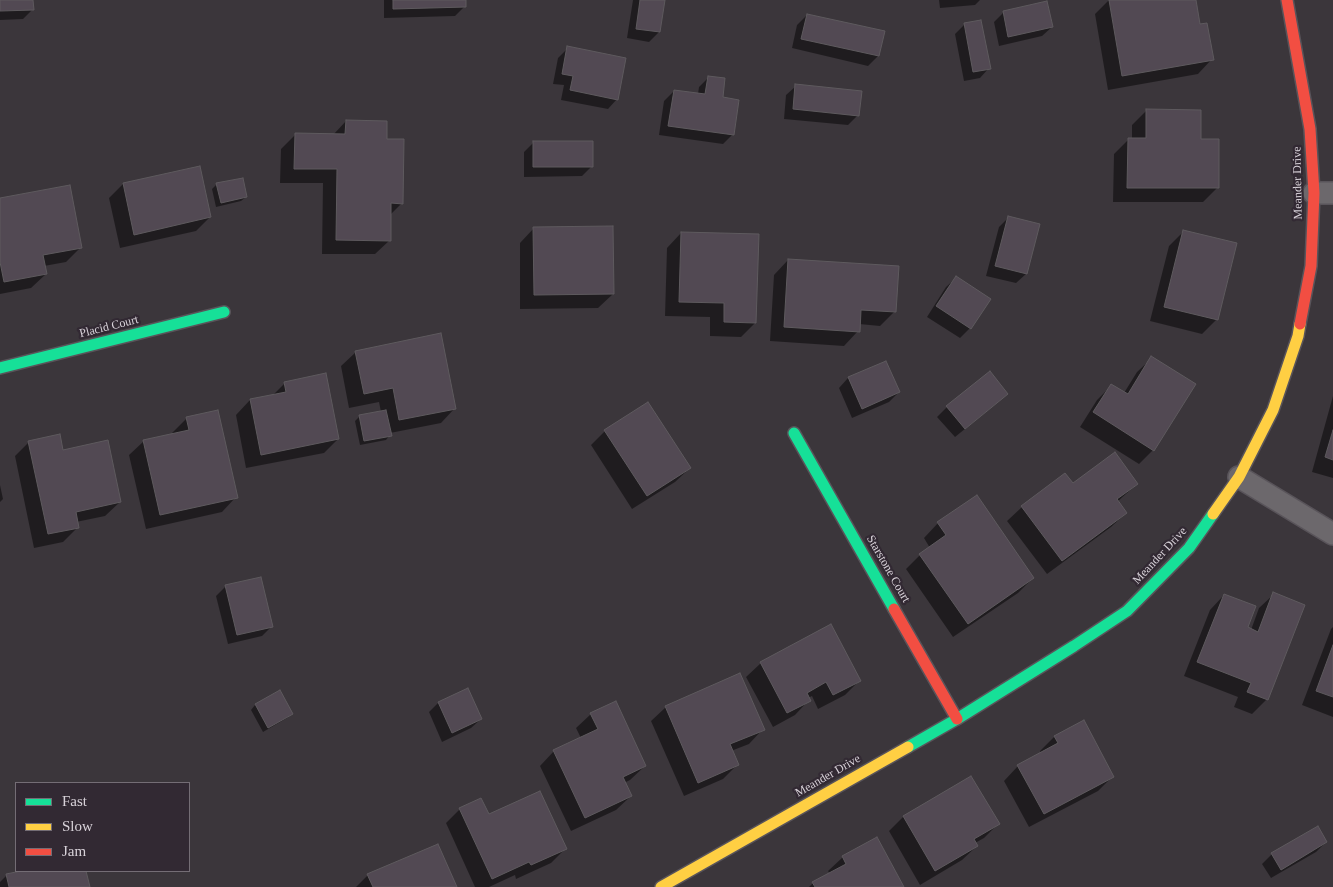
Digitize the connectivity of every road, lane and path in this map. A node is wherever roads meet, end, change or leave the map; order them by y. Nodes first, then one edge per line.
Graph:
1 (1287, 0) edge
2 (1324, 193) edge
3 (224, 312) dead end
4 (0, 368) edge
5 (794, 433) dead end
6 (1240, 477) junction
7 (1333, 534) edge
8 (958, 719) junction
9 (662, 887) edge

1 - 2 street, Meander Drive
2 - 6 street, Meander Drive
3 - 4 street, Placid Court
5 - 8 street, Starstone Court
6 - 7 street
6 - 8 street, Meander Drive
8 - 9 street, Meander Drive

